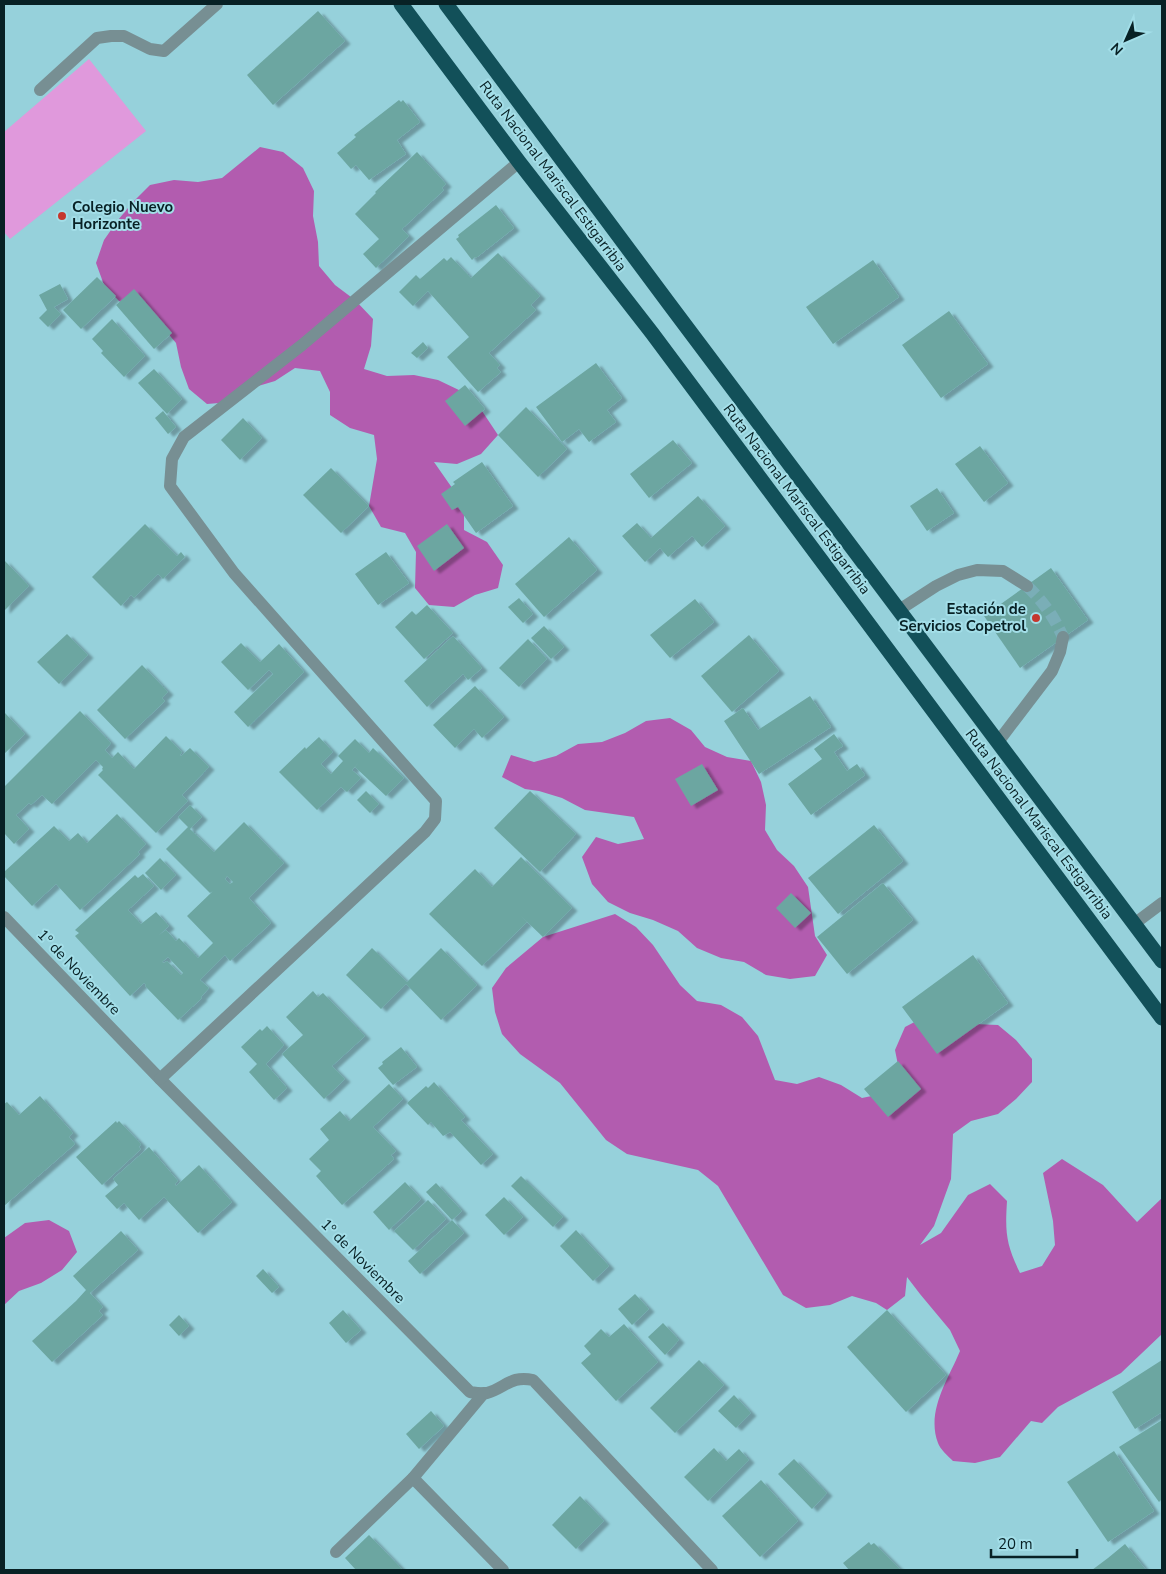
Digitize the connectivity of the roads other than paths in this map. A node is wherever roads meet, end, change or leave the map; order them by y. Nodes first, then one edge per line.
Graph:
1 (217, 4) edge
2 (401, 4) edge
3 (446, 4) edge
4 (40, 90) dead end
5 (519, 162) junction
6 (1027, 586) tunnel mouth
7 (899, 610) junction
8 (1063, 638) dead end
9 (998, 742) junction
10 (1162, 903) edge
11 (4, 916) edge
12 (1134, 924) junction
13 (1162, 961) edge
14 (1162, 1018) edge
15 (160, 1079) junction
16 (484, 1394) junction
17 (413, 1478) junction
18 (336, 1552) dead end
19 (503, 1570) edge
20 (712, 1570) edge

1 - 4 street
2 - 5 highway, Ruta Nacional Mariscal Estigarribia
3 - 7 highway, Ruta Nacional Mariscal Estigarribia
5 - 14 highway, Ruta Nacional Mariscal Estigarribia
5 - 15 street
6 - 7 street
7 - 9 highway, Ruta Nacional Mariscal Estigarribia
8 - 9 street
9 - 12 highway, Ruta Nacional Mariscal Estigarribia
10 - 12 street
11 - 15 street, 1º de Noviembre
12 - 13 highway, Ruta Nacional Mariscal Estigarribia
15 - 16 street, 1º de Noviembre
16 - 17 street
16 - 20 street
17 - 18 street
17 - 19 street

